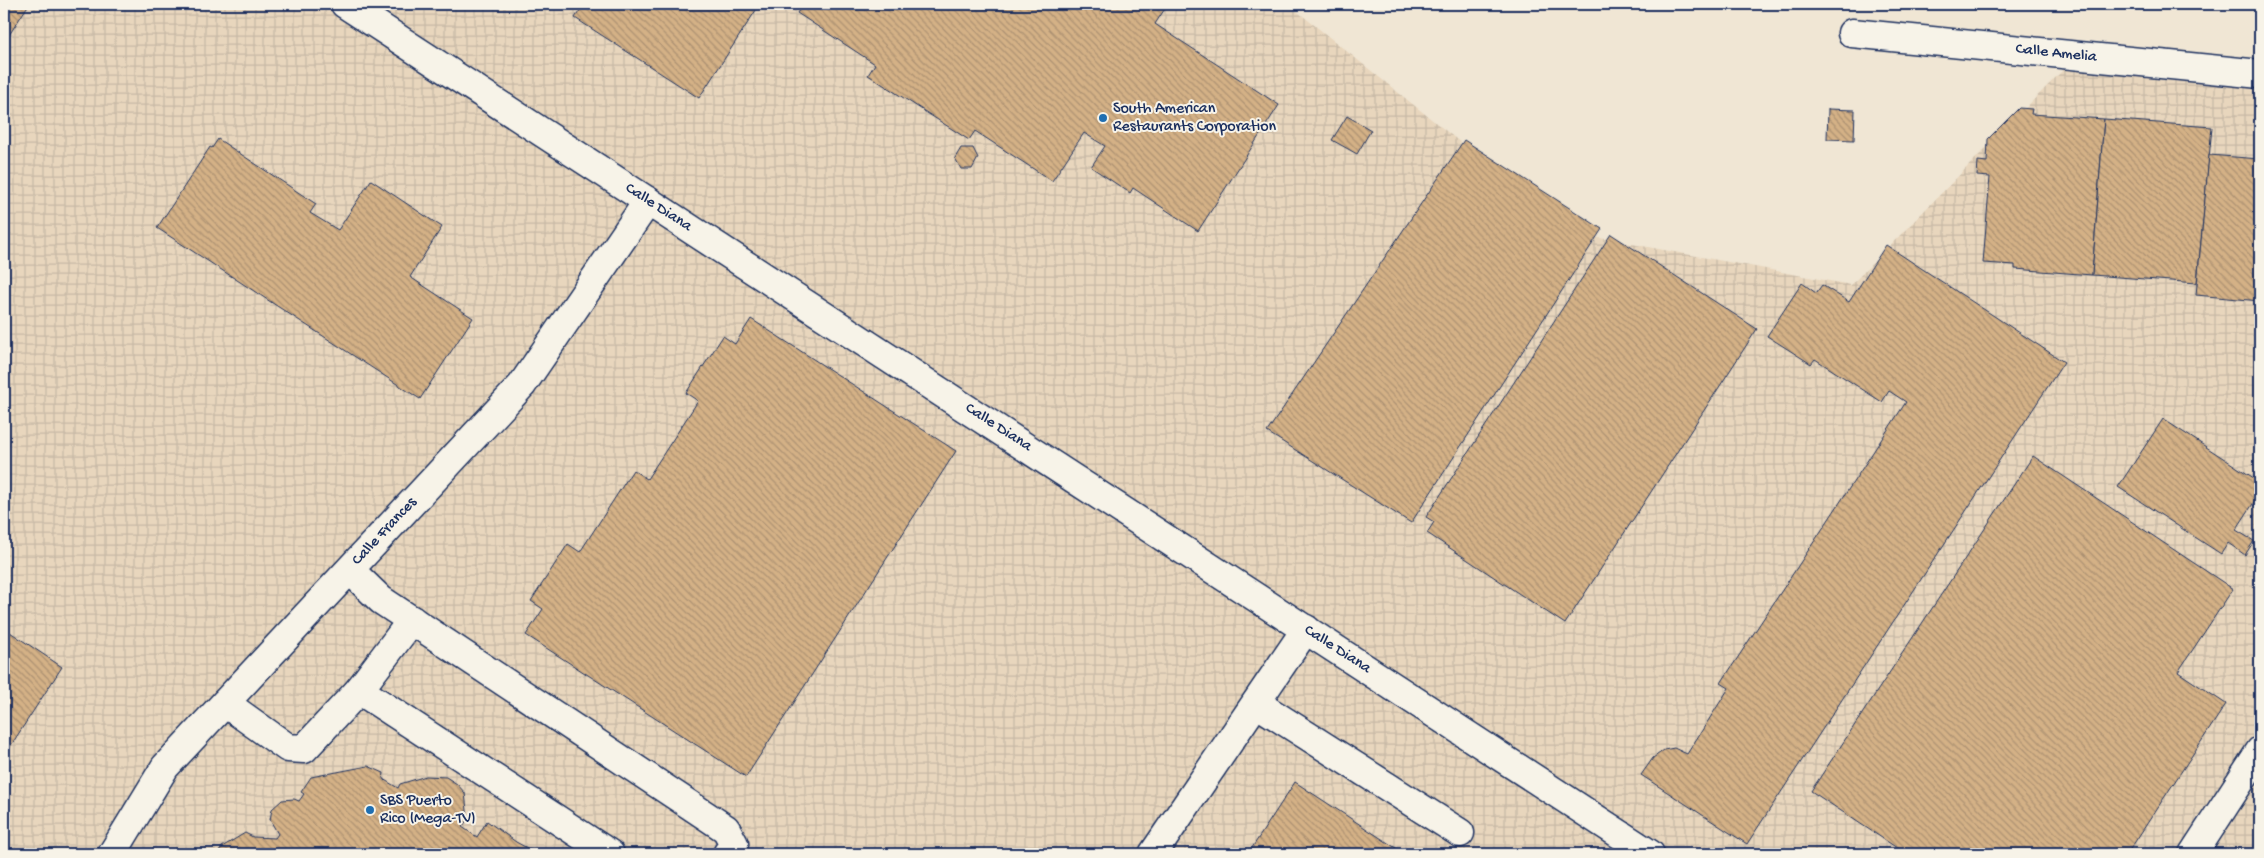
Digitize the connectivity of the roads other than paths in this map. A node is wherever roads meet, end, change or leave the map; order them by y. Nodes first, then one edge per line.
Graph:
1 (345, 4) edge
2 (1852, 33) dead end
3 (2260, 74) edge
4 (648, 201) junction
5 (350, 570) junction
6 (412, 620) junction
7 (1306, 629) junction
8 (359, 690) junction
9 (225, 703) junction
10 (1256, 703) junction
11 (2260, 752) edge
12 (1460, 832) dead end
13 (112, 854) edge
14 (610, 854) edge
15 (727, 854) edge
16 (1153, 854) edge
17 (1650, 854) edge
18 (2192, 854) edge

1 - 4 street, Calle Diana
2 - 3 street, Calle Amelia
4 - 5 street, Calle Frances
4 - 7 street, Calle Diana
5 - 6 street
5 - 9 street, Calle Frances
6 - 8 street
6 - 15 street
7 - 10 street
7 - 17 street, Calle Diana
8 - 9 street
8 - 14 street
9 - 13 street, Calle Frances
10 - 12 street
10 - 16 street
11 - 18 street

